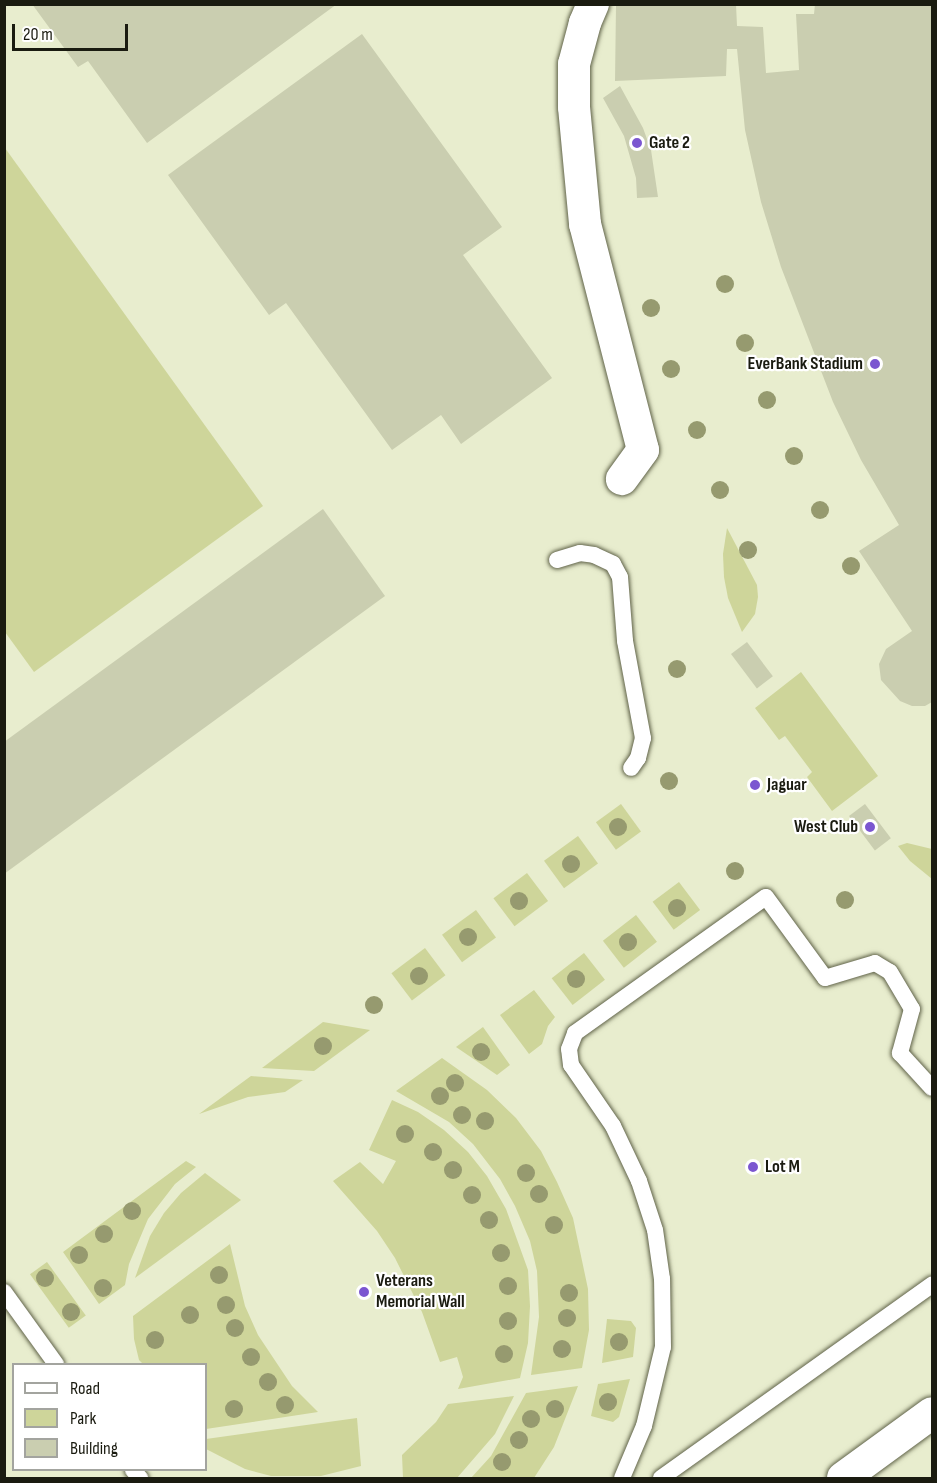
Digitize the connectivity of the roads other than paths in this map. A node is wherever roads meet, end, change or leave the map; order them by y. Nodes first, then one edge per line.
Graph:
1 (593, 4) edge
2 (622, 479) dead end
3 (557, 560) dead end
4 (631, 768) dead end
5 (933, 1088) edge
6 (933, 1285) edge
7 (4, 1292) edge
8 (55, 1363) edge
9 (933, 1413) edge
10 (622, 1479) edge
11 (661, 1479) edge
12 (843, 1479) edge

1 - 2 street
3 - 4 lane
5 - 10 lane
6 - 11 lane
7 - 8 lane
9 - 12 street

